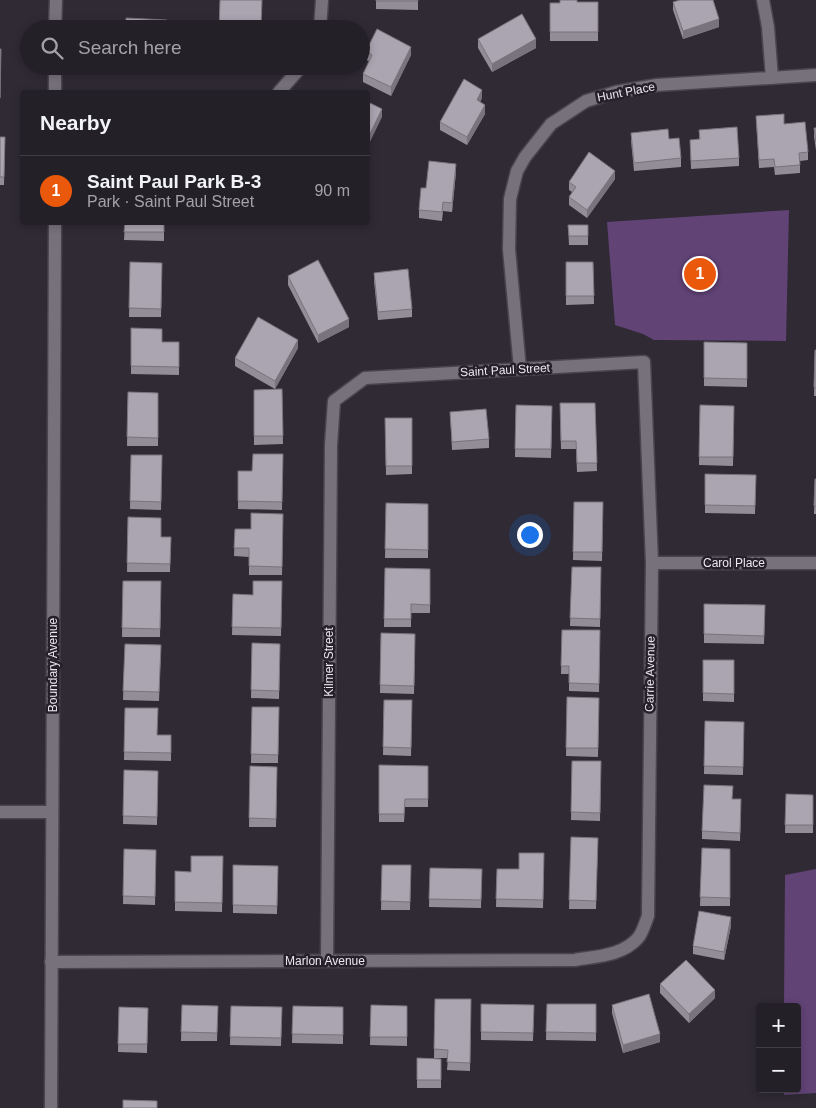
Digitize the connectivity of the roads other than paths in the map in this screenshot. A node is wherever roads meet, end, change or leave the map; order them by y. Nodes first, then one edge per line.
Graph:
1 (56, 0) edge
2 (322, 0) edge
3 (763, 0) edge
4 (56, 20) edge
5 (321, 20) edge
6 (55, 75) edge
7 (294, 75) edge
8 (816, 75) edge
9 (772, 78) junction
10 (55, 90) edge
11 (281, 90) edge
12 (55, 225) edge
13 (644, 362) joint
14 (520, 369) junction
15 (365, 378) joint
16 (652, 563) junction
17 (816, 563) edge
18 (0, 812) edge
19 (52, 812) junction
20 (598, 956) joint
21 (327, 961) junction
22 (51, 962) junction
23 (51, 1108) edge

1 - 4 street
2 - 5 street
3 - 9 street
6 - 10 street
7 - 11 street
8 - 9 street, Hunt Place
9 - 14 street, Hunt Place
12 - 19 street, Boundary Avenue
13 - 14 street, Saint Paul Street
13 - 16 street, Carrie Avenue
14 - 15 street, Saint Paul Street
15 - 21 street, Kilmer Street
16 - 17 street, Carol Place
16 - 20 street, Carrie Avenue
18 - 19 street
19 - 22 street, Boundary Avenue
20 - 21 street, Marlon Avenue
21 - 22 street, Marlon Avenue
22 - 23 street, Boundary Avenue

